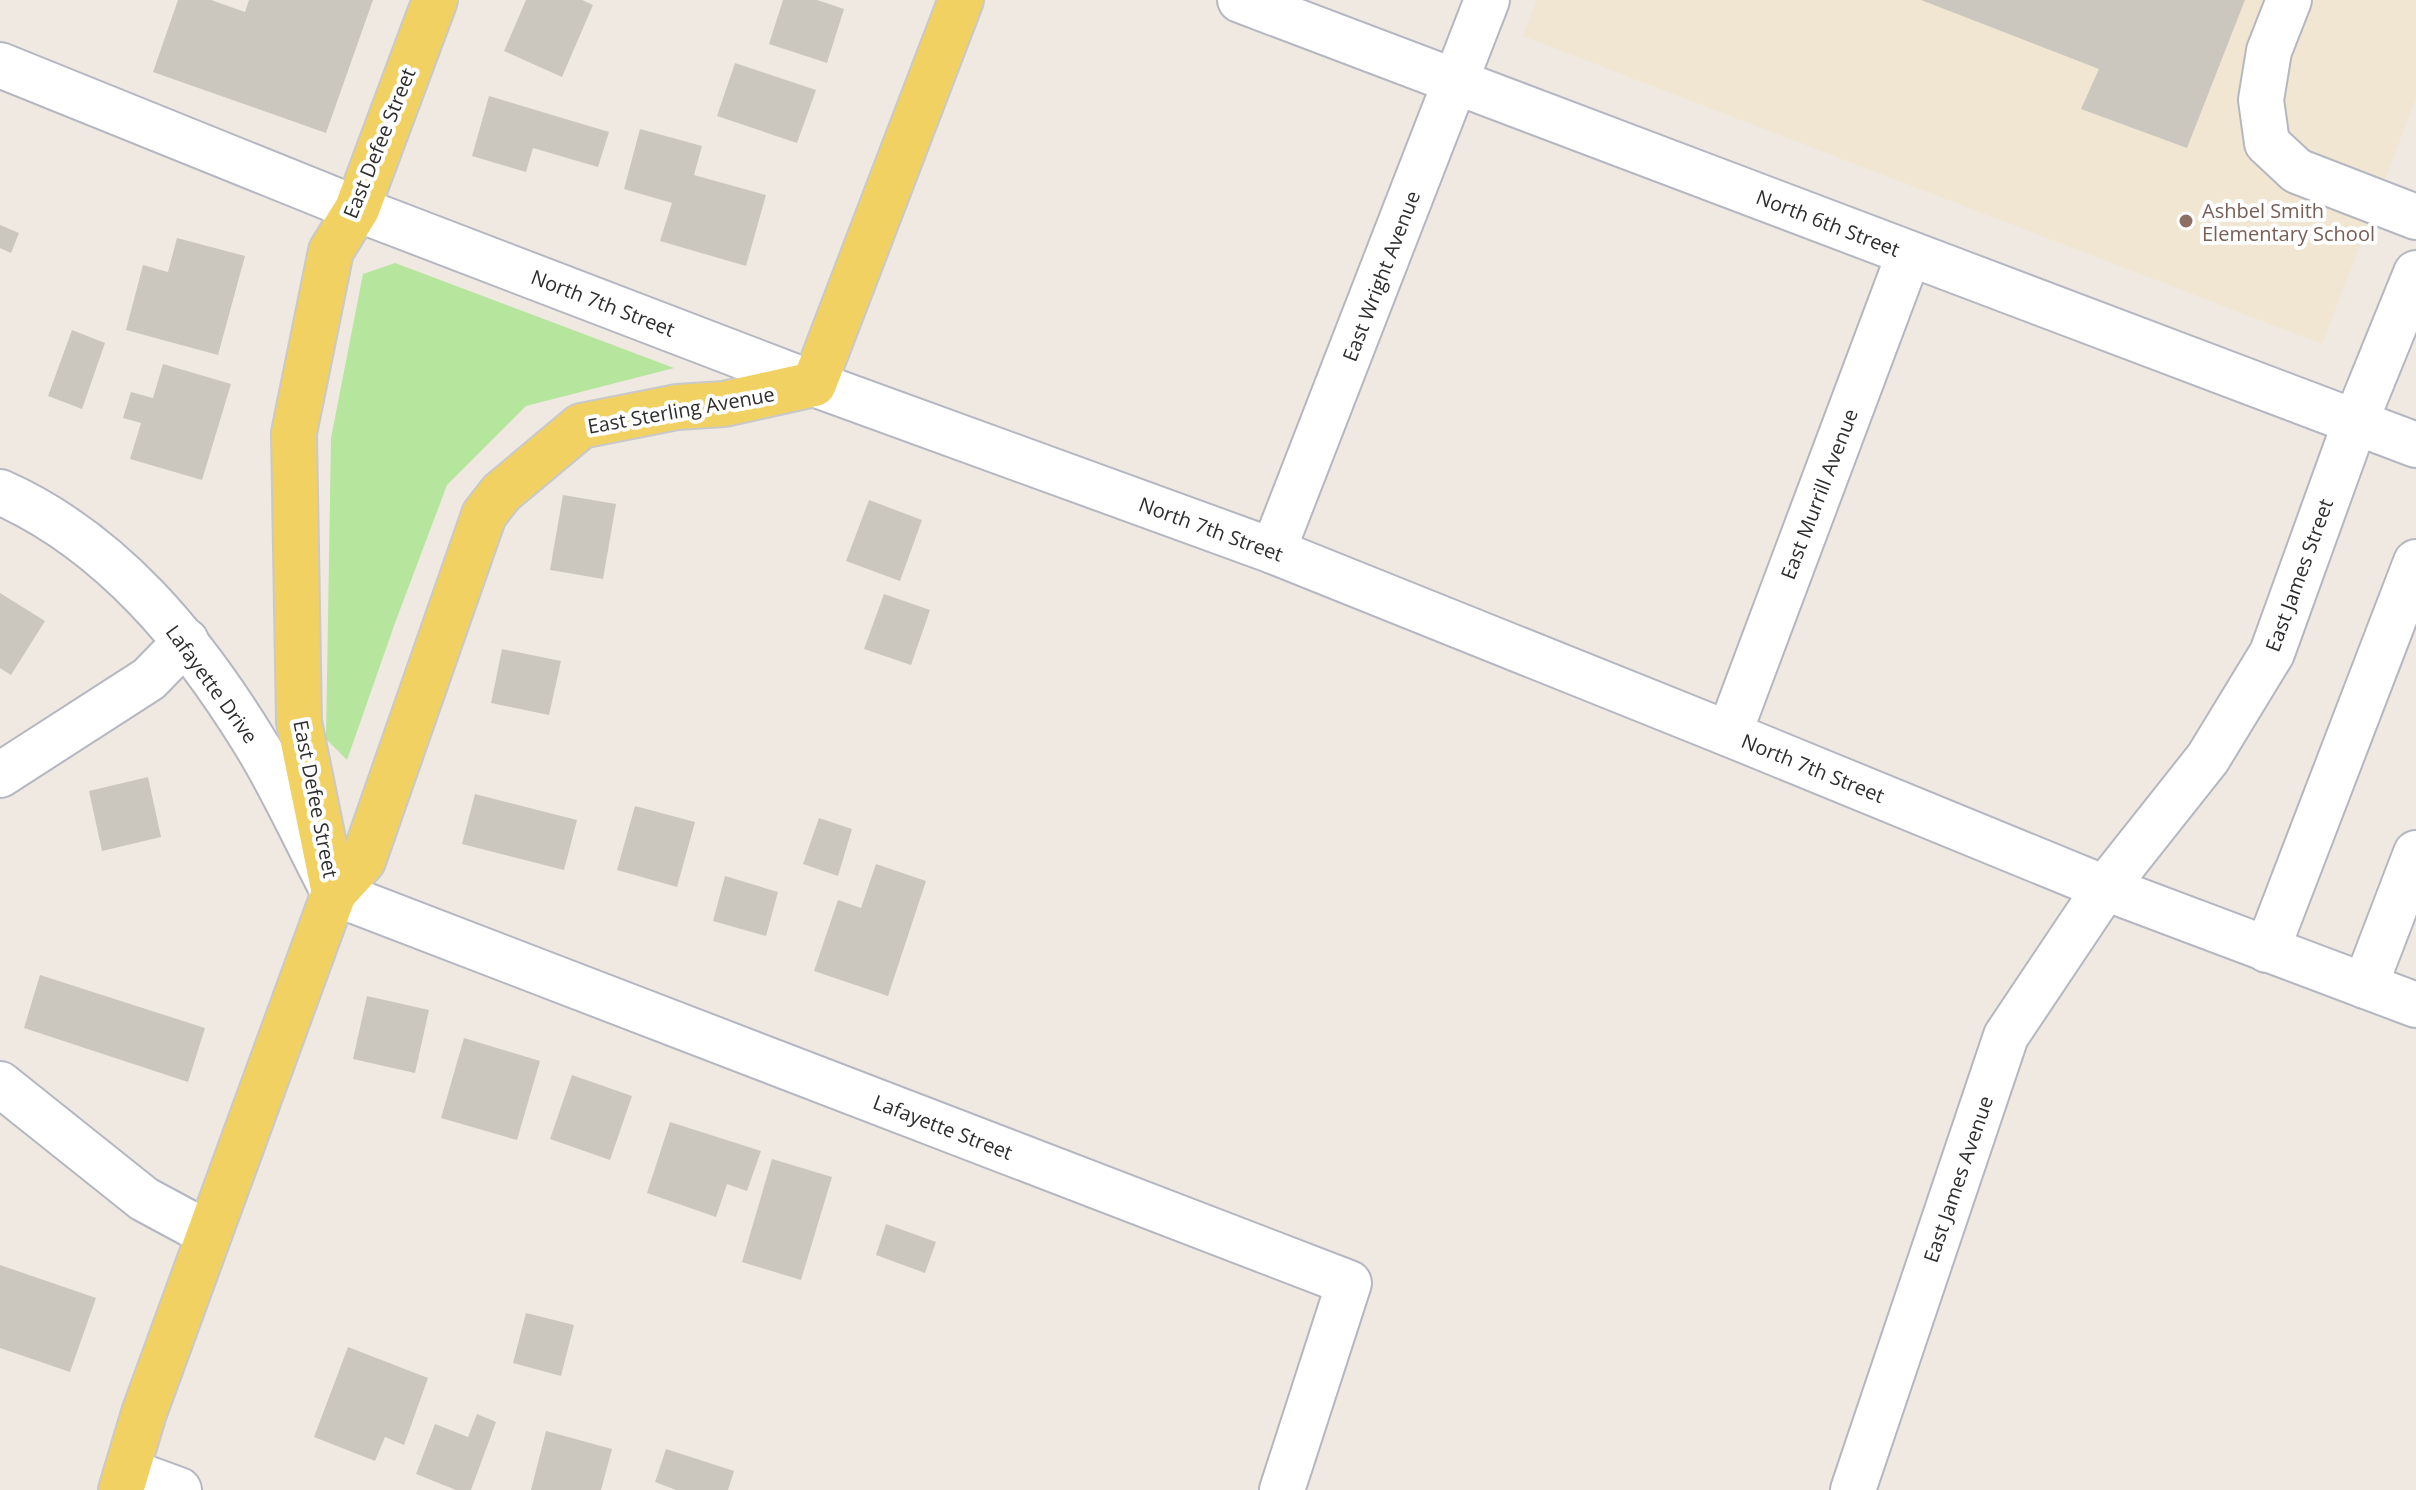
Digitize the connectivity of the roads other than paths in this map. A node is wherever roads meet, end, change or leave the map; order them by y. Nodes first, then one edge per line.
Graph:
1 (435, 0) edge
2 (961, 0) edge
3 (1240, 0) edge
4 (1487, 0) edge
5 (2289, 0) edge
6 (0, 65) edge
7 (1457, 80) junction
8 (357, 209) junction
9 (2416, 217) edge
10 (1909, 254) junction
11 (2416, 273) edge
12 (814, 384) junction
13 (2355, 423) junction
14 (2416, 445) edge
15 (0, 492) edge
16 (1273, 551) junction
17 (2416, 562) edge
18 (186, 641) junction
19 (1729, 734) junction
20 (0, 775) edge
21 (2416, 853) edge
22 (2105, 888) junction
23 (334, 893) junction
24 (2267, 950) junction
25 (2365, 986) junction
26 (2416, 1005) edge
27 (0, 1084) edge
28 (209, 1234) junction
29 (124, 1480) edge
30 (179, 1490) edge
31 (1282, 1490) edge
32 (1853, 1490) edge

1 - 8 main road, East Defee Street
2 - 12 main road
3 - 7 street, North 6th Street
4 - 7 street, East Wright Avenue
5 - 9 street
6 - 8 street, North 7th Street
7 - 10 street, North 6th Street
7 - 16 street, East Wright Avenue
8 - 12 street, North 7th Street
8 - 23 main road, East Defee Street
10 - 13 street, North 6th Street
10 - 19 street, East Murrill Avenue
11 - 13 street, East James Street
12 - 16 street, North 7th Street
12 - 23 main road, East Sterling Avenue
13 - 14 street, North 6th Street
13 - 22 street, East James Street
15 - 18 street, Lafayette Drive
16 - 19 street, North 7th Street
17 - 24 street
18 - 20 street
18 - 23 street, Lafayette Drive
19 - 22 street, North 7th Street
21 - 25 street
22 - 24 street, North 7th Street
22 - 32 street, East James Avenue
23 - 28 main road, East Defee Street
23 - 31 street, Lafayette Street
24 - 25 street, North 7th Street
25 - 26 street, North 7th Street
27 - 28 street
28 - 29 main road, East Defee Street
29 - 30 street

